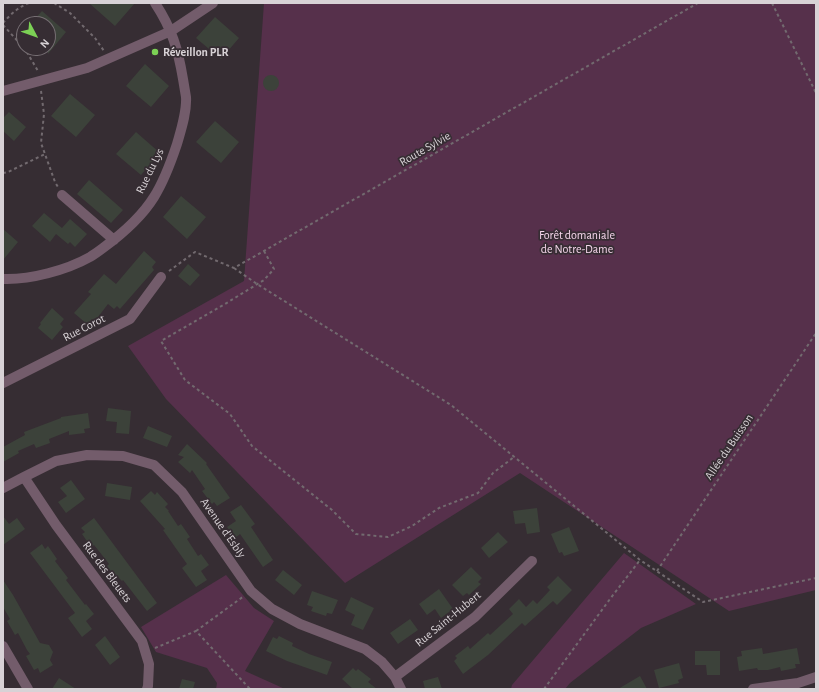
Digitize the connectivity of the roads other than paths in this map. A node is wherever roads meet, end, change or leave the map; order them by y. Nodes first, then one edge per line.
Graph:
1 (155, 3) edge
2 (213, 3) edge
3 (171, 31) junction
4 (3, 91) edge
5 (62, 195) road end
6 (114, 240) junction
7 (161, 277) road end
8 (3, 279) edge
9 (3, 383) edge
10 (24, 477) junction
11 (3, 488) edge
12 (532, 561) dead end
13 (3, 646) edge
14 (395, 677) junction
15 (816, 677) edge
16 (28, 689) edge
17 (146, 689) edge
18 (401, 689) edge
19 (754, 689) edge

1 - 3 street, Rue du Lys
2 - 3 street
3 - 4 street
3 - 6 street, Rue du Lys
5 - 6 street
6 - 8 street, Rue du Lys
7 - 9 street, Rue Corot
10 - 11 street, Avenue d'Esbly
10 - 14 street, Avenue d'Esbly
10 - 17 street, Rue des Bleuets
12 - 14 street, Rue Saint-Hubert
13 - 16 street
14 - 18 street, Avenue d'Esbly
15 - 19 street

